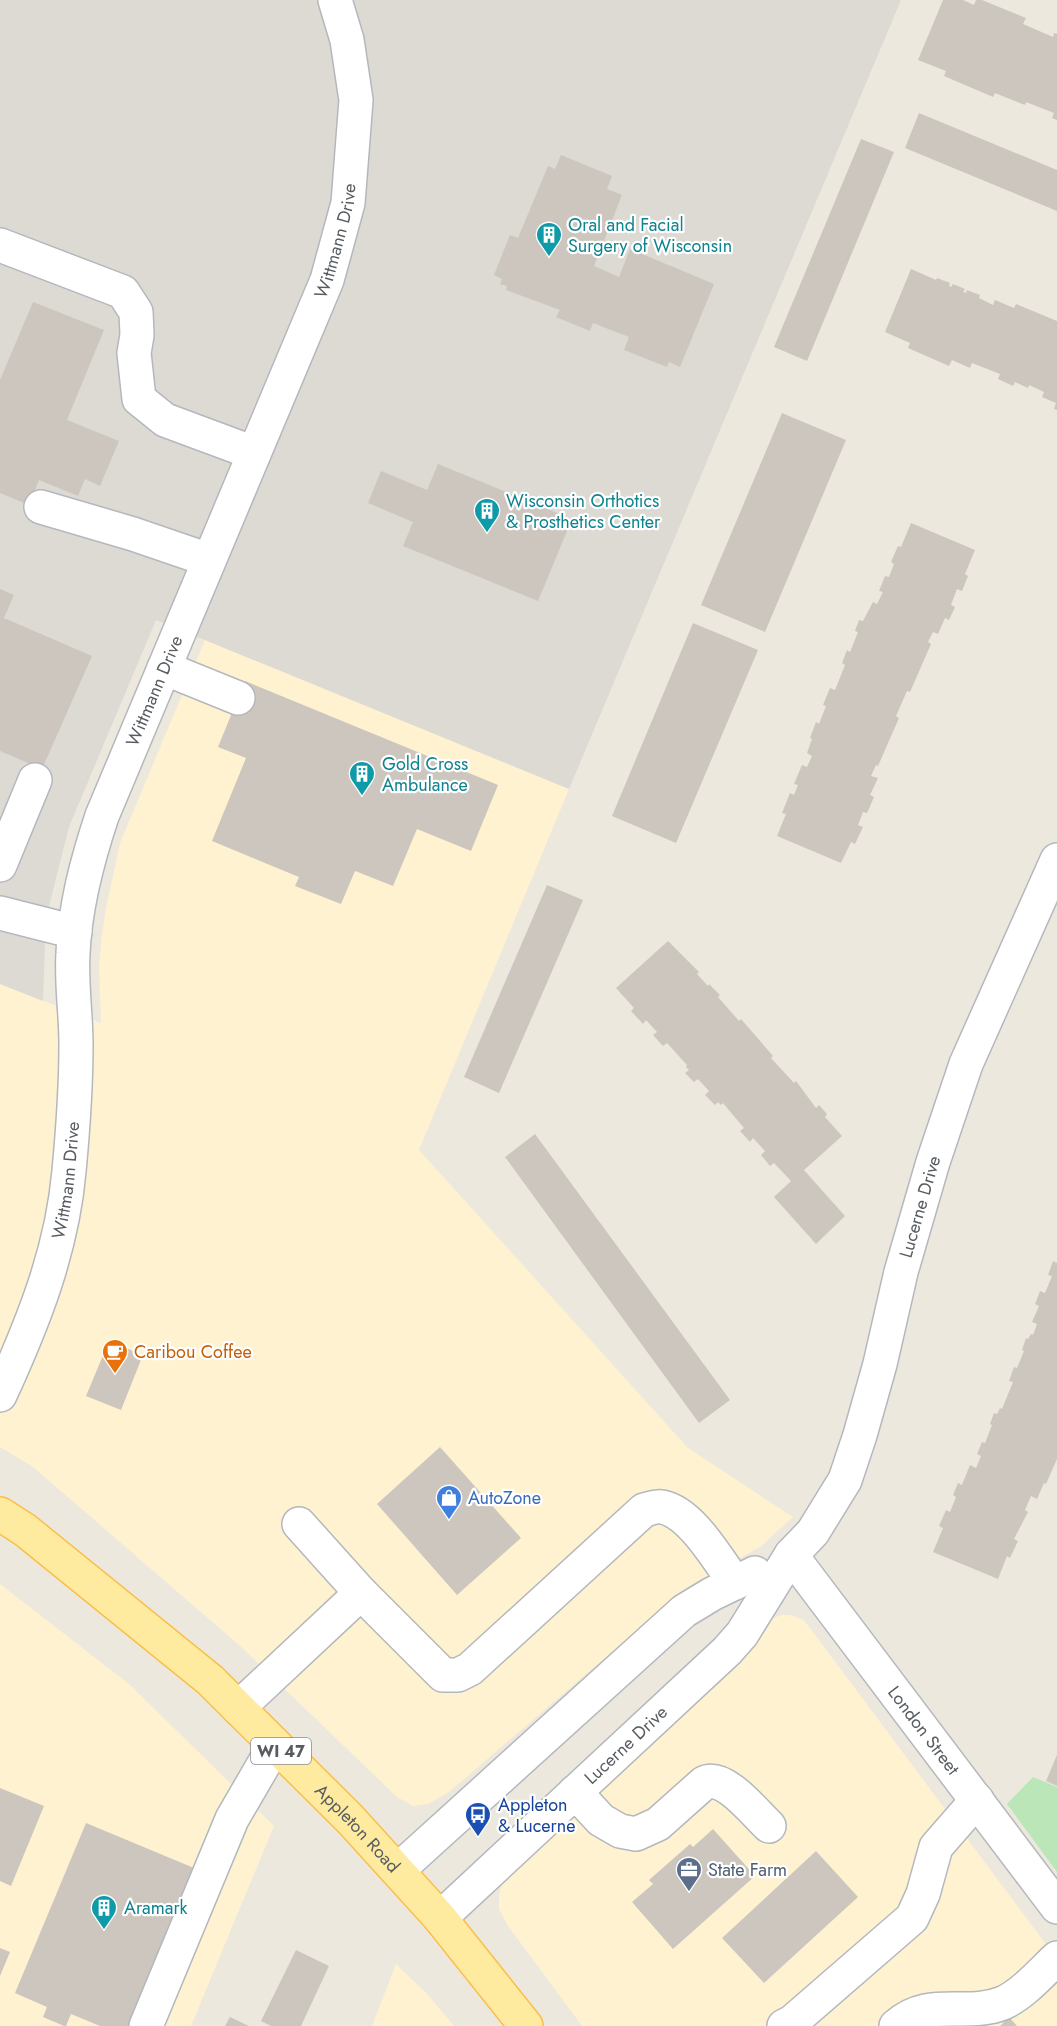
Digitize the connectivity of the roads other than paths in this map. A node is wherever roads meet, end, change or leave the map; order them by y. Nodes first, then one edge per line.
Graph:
1 (335, 0) edge
2 (0, 244) edge
3 (254, 453) junction
4 (41, 507) dead end
5 (209, 560) junction
6 (164, 668) junction
7 (238, 698) dead end
8 (34, 780) dead end
9 (1057, 860) edge
10 (0, 865) edge
11 (0, 913) edge
12 (75, 932) junction
13 (0, 1395) edge
14 (0, 1514) edge
15 (299, 1524) dead end
16 (791, 1555) junction
17 (735, 1583) junction
18 (361, 1593) junction
19 (238, 1708) junction
20 (275, 1745) junction
21 (575, 1792) junction
22 (977, 1800) junction
23 (769, 1826) dead end
24 (398, 1870) junction
25 (1057, 1907) edge
26 (440, 1918) junction
27 (1057, 1958) edge
28 (146, 2026) edge
29 (526, 2026) edge
30 (784, 2026) edge
31 (896, 2026) edge

1 - 3 street, Wittmann Drive
2 - 3 street
3 - 5 street, Wittmann Drive
4 - 5 street
5 - 6 street, Wittmann Drive
6 - 7 street
6 - 12 street, Wittmann Drive
8 - 10 street
9 - 16 street, Lucerne Drive
11 - 12 street
12 - 13 street, Wittmann Drive
14 - 19 main road, Appleton Road / WI 47
15 - 18 street
16 - 17 street, Lucerne Drive
16 - 21 street, Lucerne Drive
16 - 22 street, London Street
17 - 18 street
17 - 24 street, Lucerne Drive
18 - 19 street
19 - 20 main road, Appleton Road / WI 47
20 - 24 main road, Appleton Road / WI 47
20 - 28 street
21 - 23 street
21 - 26 street, Lucerne Drive
22 - 25 street, London Street
22 - 30 street
24 - 26 main road, Appleton Road / WI 47
26 - 29 main road, Appleton Road / WI 47
27 - 31 street

